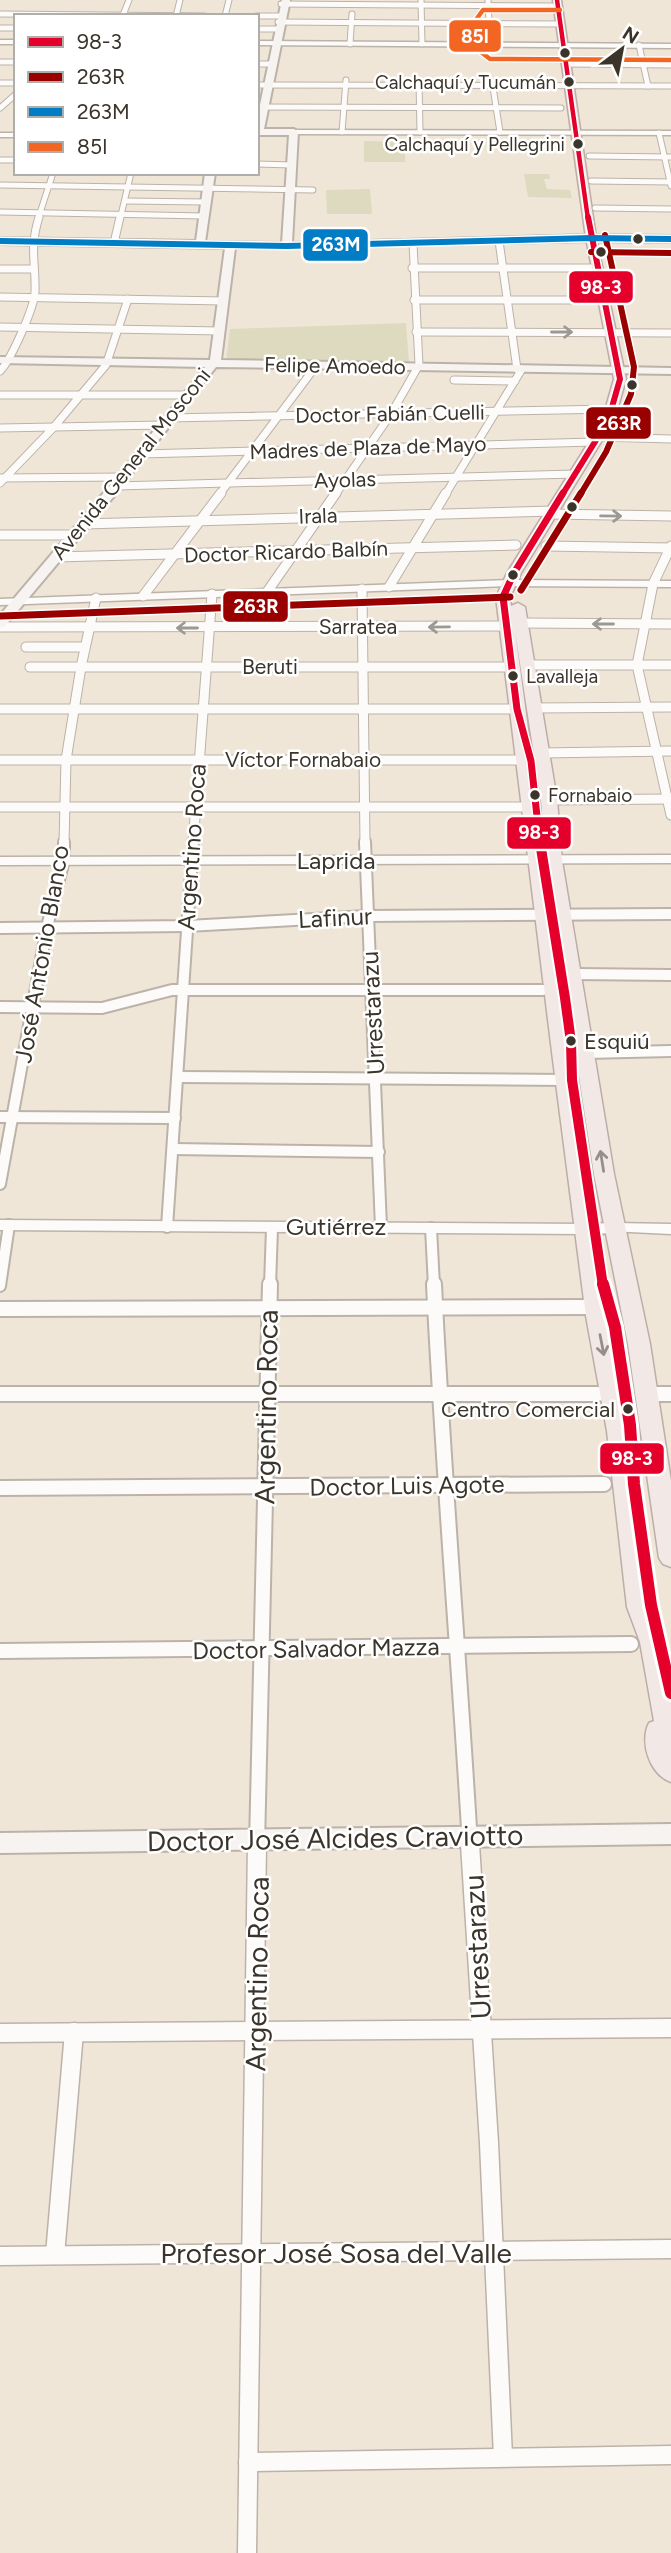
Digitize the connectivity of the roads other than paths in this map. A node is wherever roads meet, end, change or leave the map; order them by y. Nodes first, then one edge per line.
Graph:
1 (284, 2) edge
2 (353, 2) edge
3 (421, 2) edge
4 (488, 3) edge
5 (557, 3) edge
6 (25, 7) dead end
7 (72, 7) dead end
8 (22, 14) edge
9 (69, 14) edge
10 (259, 17) edge
11 (280, 22) junction
12 (351, 22) junction
13 (421, 23) junction
14 (489, 23) junction
15 (560, 24) junction
16 (259, 28) edge
17 (259, 43) edge
18 (275, 43) junction
19 (350, 44) junction
20 (422, 44) junction
21 (490, 45) junction
22 (563, 45) junction
23 (639, 45) junction
24 (671, 46) edge
25 (259, 64) edge
26 (270, 64) junction
27 (566, 64) junction
28 (643, 65) junction
29 (671, 65) edge
30 (346, 83) junction
31 (492, 83) junction
32 (419, 84) junction
33 (263, 85) edge
34 (568, 86) junction
35 (648, 86) junction
36 (671, 86) edge
37 (344, 107) junction
38 (420, 107) junction
39 (496, 107) junction
40 (259, 108) edge
41 (561, 108) dead end
42 (342, 132) junction
43 (420, 132) junction
44 (500, 132) junction
45 (575, 132) junction
46 (659, 133) junction
47 (671, 133) edge
48 (259, 134) edge
49 (294, 136) junction
50 (589, 156) dead end
51 (668, 157) edge
52 (259, 164) edge
53 (292, 165) junction
54 (52, 175) edge
55 (131, 175) edge
56 (210, 175) edge
57 (591, 181) dead end
58 (671, 183) edge
59 (0, 185) edge
60 (49, 186) junction
61 (128, 187) junction
62 (208, 188) junction
63 (290, 190) junction
64 (313, 190) dead end
65 (125, 201) junction
66 (205, 202) junction
67 (595, 208) dead end
68 (671, 209) edge
69 (0, 212) edge
70 (41, 212) junction
71 (122, 214) junction
72 (204, 216) junction
73 (591, 239) junction
74 (671, 239) edge
75 (0, 241) edge
76 (499, 241) junction
77 (33, 242) junction
78 (114, 243) junction
79 (413, 243) junction
80 (200, 245) junction
81 (230, 246) junction
82 (287, 246) junction
83 (412, 268) junction
84 (503, 268) junction
85 (598, 268) junction
86 (0, 269) edge
87 (34, 269) junction
88 (0, 297) edge
89 (34, 298) junction
90 (128, 299) junction
91 (414, 300) junction
92 (507, 300) junction
93 (604, 300) junction
94 (224, 301) junction
95 (0, 327) edge
96 (22, 327) junction
97 (118, 330) junction
98 (220, 331) junction
99 (416, 332) junction
100 (512, 332) junction
101 (612, 332) junction
102 (671, 334) edge
103 (4, 360) edge
104 (106, 362) junction
105 (211, 365) junction
106 (316, 366) junction
107 (418, 367) junction
108 (620, 370) junction
109 (0, 371) edge
110 (671, 371) edge
111 (518, 373) junction
112 (454, 380) dead end
113 (81, 394) junction
114 (0, 395) edge
115 (186, 395) junction
116 (611, 409) junction
117 (497, 411) junction
118 (391, 414) junction
119 (280, 417) junction
120 (165, 422) junction
121 (0, 428) edge
122 (52, 428) junction
123 (671, 439) edge
124 (596, 440) junction
125 (477, 444) junction
126 (368, 448) junction
127 (254, 451) junction
128 (141, 454) junction
129 (575, 474) junction
130 (456, 477) junction
131 (2, 479) edge
132 (346, 480) junction
133 (119, 481) junction
134 (229, 483) junction
135 (433, 513) junction
136 (551, 513) junction
137 (321, 516) junction
138 (671, 516) edge
139 (199, 521) junction
140 (83, 524) junction
141 (0, 535) edge
142 (74, 535) junction
143 (516, 545) dead end
144 (546, 546) dead end
145 (671, 547) edge
146 (412, 548) junction
147 (295, 552) junction
148 (174, 555) junction
149 (55, 557) junction
150 (509, 583) junction
151 (653, 584) junction
152 (671, 584) edge
153 (389, 587) junction
154 (362, 589) junction
155 (267, 592) junction
156 (212, 594) junction
157 (144, 596) junction
158 (96, 598) junction
159 (0, 601) edge
160 (18, 601) junction
161 (645, 624) junction
162 (671, 624) edge
163 (0, 625) edge
164 (514, 625) junction
165 (361, 627) junction
166 (89, 628) junction
167 (210, 628) junction
168 (26, 647) dead end
169 (85, 647) junction
170 (528, 665) junction
171 (638, 665) junction
172 (671, 665) edge
173 (30, 667) dead end
174 (81, 667) junction
175 (205, 667) junction
176 (362, 667) junction
177 (510, 667) junction
178 (646, 707) junction
179 (671, 707) edge
180 (534, 708) junction
181 (0, 709) edge
182 (74, 709) junction
183 (202, 709) junction
184 (362, 709) junction
185 (517, 709) junction
186 (656, 751) junction
187 (671, 751) edge
188 (542, 752) junction
189 (0, 760) edge
190 (198, 760) junction
191 (522, 760) junction
192 (66, 761) junction
193 (362, 761) junction
194 (669, 799) edge
195 (549, 800) junction
196 (0, 807) edge
197 (64, 807) junction
198 (528, 807) junction
199 (196, 808) junction
200 (363, 808) junction
201 (671, 815) edge
202 (671, 859) edge
203 (64, 860) junction
204 (365, 860) junction
205 (0, 861) edge
206 (192, 861) junction
207 (534, 861) junction
208 (554, 861) junction
209 (671, 914) edge
210 (368, 916) junction
211 (544, 916) junction
212 (565, 916) junction
213 (187, 926) junction
214 (47, 927) junction
215 (0, 928) edge
216 (575, 974) junction
217 (671, 975) edge
218 (184, 990) junction
219 (373, 990) junction
220 (543, 990) dead end
221 (0, 1007) edge
222 (33, 1007) junction
223 (671, 1051) edge
224 (586, 1052) junction
225 (179, 1077) junction
226 (376, 1079) junction
227 (566, 1080) junction
228 (6, 1117) edge
229 (175, 1118) junction
230 (173, 1149) junction
231 (379, 1152) junction
232 (0, 1184) edge
233 (4, 1225) edge
234 (166, 1227) junction
235 (381, 1227) junction
236 (272, 1228) junction
237 (431, 1228) junction
238 (586, 1228) junction
239 (614, 1228) junction
240 (671, 1229) edge
241 (0, 1286) edge
242 (596, 1307) junction
243 (268, 1308) junction
244 (0, 1309) edge
245 (435, 1309) junction
246 (0, 1394) edge
247 (265, 1394) junction
248 (440, 1394) junction
249 (598, 1394) dead end
250 (646, 1394) junction
251 (671, 1394) edge
252 (604, 1484) dead end
253 (444, 1485) junction
254 (0, 1488) edge
255 (264, 1488) junction
256 (671, 1558) edge
257 (639, 1606) junction
258 (631, 1644) dead end
259 (458, 1647) junction
260 (260, 1650) junction
261 (0, 1651) edge
262 (671, 1745) edge
263 (671, 1771) edge
264 (671, 1834) edge
265 (470, 1837) junction
266 (259, 1838) junction
267 (0, 1843) edge
268 (671, 2028) edge
269 (256, 2030) junction
270 (482, 2030) junction
271 (74, 2032) junction
272 (0, 2033) edge
273 (671, 2249) edge
274 (494, 2253) junction
275 (55, 2255) junction
276 (252, 2255) junction
277 (0, 2256) edge
278 (671, 2455) edge
279 (503, 2457) junction
280 (248, 2462) junction
281 (247, 2553) edge

1 - 2 street
1 - 11 main road
2 - 3 street
2 - 12 street
3 - 4 street
3 - 13 street
4 - 5 street
4 - 14 street
5 - 15 main road
6 - 8 street
7 - 9 street
10 - 11 street
11 - 12 street
11 - 16 street
11 - 18 main road
12 - 13 street
12 - 19 street
13 - 14 street
13 - 20 street
14 - 15 street
14 - 21 street
15 - 22 main road
17 - 18 street
18 - 19 street
18 - 26 main road
19 - 20 street
20 - 21 street
21 - 22 street
22 - 23 street
22 - 27 main road
23 - 24 street
23 - 28 street
25 - 26 street
26 - 33 main road
27 - 28 street
27 - 34 main road
28 - 29 street
28 - 35 street
30 - 32 street
30 - 33 street
30 - 37 street
31 - 32 street
31 - 34 street
31 - 39 street
32 - 38 street
33 - 40 main road
34 - 35 street
34 - 45 main road
35 - 36 street
37 - 38 street
37 - 40 street
37 - 42 street
38 - 39 street
38 - 43 street
39 - 41 street
39 - 44 street
42 - 43 street
42 - 49 street
43 - 44 street
44 - 45 street
45 - 46 street
45 - 73 main road
46 - 47 street
46 - 51 street
48 - 49 main road
49 - 53 main road
50 - 51 street
51 - 58 street
52 - 53 street
53 - 63 main road
54 - 60 street
55 - 61 street
56 - 62 main road
57 - 58 street
59 - 60 street
60 - 61 street
60 - 70 street
61 - 62 street
61 - 65 street
62 - 63 street
62 - 66 main road
63 - 64 street
63 - 82 main road
65 - 66 street
65 - 71 street
66 - 72 main road
67 - 68 street
69 - 70 street
70 - 71 street
70 - 77 street
71 - 72 street
71 - 78 street
72 - 80 main road
73 - 74 main road
73 - 76 main road
73 - 85 main road
75 - 77 main road
76 - 79 main road
76 - 84 street
77 - 78 main road
77 - 87 street
78 - 80 main road
79 - 82 main road
79 - 83 street
80 - 81 main road
81 - 82 main road
81 - 94 main road, Avenida General Mosconi
83 - 84 street
83 - 91 street
84 - 85 street
84 - 92 street
85 - 93 main road
86 - 87 street
87 - 89 street
88 - 89 street
89 - 90 street
89 - 96 street
90 - 94 street
90 - 97 street
91 - 92 street
91 - 99 street
92 - 93 street
92 - 100 street
93 - 101 main road
94 - 98 main road, Avenida General Mosconi
95 - 96 street
96 - 97 street
96 - 103 street
97 - 98 street
97 - 104 street
98 - 105 main road, Avenida General Mosconi
99 - 100 street
99 - 107 street
100 -> 101 street
100 - 111 street
101 - 102 street
101 - 108 main road
103 - 104 main road, Felipe Amoedo
103 - 109 street
104 - 105 main road, Felipe Amoedo
104 - 113 street
105 - 106 main road, Felipe Amoedo
105 - 115 main road, Avenida General Mosconi
106 - 107 main road, Felipe Amoedo
106 - 119 street
107 - 111 main road, Felipe Amoedo
107 - 118 street
108 - 110 main road, Felipe Amoedo
108 - 111 main road, Felipe Amoedo
108 - 116 main road
111 - 112 street
111 - 117 street
113 - 114 street
113 - 115 street
113 - 122 street
115 - 120 main road, Avenida General Mosconi
116 - 117 street, Doctor Fabián Cuelli
116 - 124 main road
117 - 118 street, Doctor Fabián Cuelli
117 - 125 street
118 - 119 street, Doctor Fabián Cuelli
118 - 126 street
119 - 120 street, Doctor Fabián Cuelli
119 - 127 street
120 - 122 street, Doctor Fabián Cuelli
120 - 128 main road, Avenida General Mosconi
121 - 122 street, Doctor Fabián Cuelli
122 - 131 street
123 - 124 street, Madres de Plaza de Mayo
124 - 125 street, Madres de Plaza de Mayo
124 - 129 main road
125 - 126 street, Madres de Plaza de Mayo
125 - 130 street
126 - 127 street, Madres de Plaza de Mayo
126 - 132 street
127 - 128 street, Madres de Plaza de Mayo
127 - 134 street
128 - 133 main road, Avenida General Mosconi
129 - 130 street, Ayolas
129 - 136 main road
130 - 132 street, Ayolas
130 - 135 street
131 - 133 street, Ayolas
132 - 134 street, Ayolas
132 - 137 street
133 - 134 street, Ayolas
133 - 140 main road, Avenida General Mosconi
134 - 139 street
135 - 136 street, Irala
135 - 137 street, Irala
135 - 146 street
136 -> 138 street, Irala
136 - 150 main road
137 - 139 street, Irala
137 - 147 street
139 - 140 street, Irala
139 - 148 street
140 - 142 main road, Avenida General Mosconi
141 - 142 street
142 - 149 main road, Avenida General Mosconi
143 - 146 street, Doctor Ricardo Balbín
144 - 145 street
145 - 151 street
146 - 147 street, Doctor Ricardo Balbín
146 - 153 street
147 - 148 street, Doctor Ricardo Balbín
147 - 155 street
148 - 149 street, Doctor Ricardo Balbín
148 - 157 street
149 - 160 main road, Avenida General Mosconi
150 - 151 street
150 - 153 street
150 - 164 main road
151 - 152 street
151 - 161 street
153 - 154 street
154 - 155 street
154 - 165 street, Urrestarazu
155 - 156 street
156 - 157 street
156 - 167 street, Argentino Roca
157 - 158 street
158 - 160 street
158 - 166 street, José Antonio Blanco
159 - 160 street
160 - 163 main road, Avenida General Mosconi
161 - 162 street, Sarratea
161 -> 164 street, Sarratea
161 - 171 street
163 - 166 street, Sarratea
164 -> 165 street, Sarratea
164 - 170 main road
164 - 177 main road
165 - 167 street, Sarratea
165 - 176 street, Urrestarazu
167 -> 166 street, Sarratea
166 - 169 street, José Antonio Blanco
167 - 175 street, Argentino Roca
168 - 169 street
169 - 174 street, José Antonio Blanco
170 - 171 street
170 - 180 main road
171 - 172 street
171 - 178 street
173 - 174 street, Beruti
174 - 175 street, Beruti
174 - 182 street, José Antonio Blanco
175 - 176 street, Beruti
175 - 183 street, Argentino Roca
176 - 177 street, Beruti
176 - 184 street, Urrestarazu
177 - 185 main road
178 - 179 street
178 - 180 street
178 - 186 street
180 - 188 main road
181 - 182 street
182 - 183 street
182 - 192 street, José Antonio Blanco
183 - 184 street
183 - 190 street, Argentino Roca
184 - 185 street
184 - 193 street, Urrestarazu
185 - 191 main road
186 - 187 street
186 - 188 street
186 - 194 street
188 - 195 main road
189 - 192 street, Víctor Fornabaio
190 - 192 street, Víctor Fornabaio
190 - 193 street, Víctor Fornabaio
190 - 199 street, Argentino Roca
191 - 193 street, Víctor Fornabaio
191 - 198 main road
192 - 197 street, José Antonio Blanco
193 - 200 street, Urrestarazu
194 - 195 street
194 - 201 street
195 - 208 main road
196 - 197 street
197 - 199 street
197 - 203 street, José Antonio Blanco
198 - 200 street
198 - 207 main road
199 - 200 street
199 - 206 street, Argentino Roca
200 - 204 street, Urrestarazu
202 - 208 street, Laprida
203 - 205 street, Laprida
203 - 206 street, Laprida
203 - 214 street, José Antonio Blanco
204 - 206 street, Laprida
204 - 207 street, Laprida
204 - 210 street, Urrestarazu
206 - 213 street, Argentino Roca
207 - 208 street, Laprida
207 - 211 main road
208 - 212 main road
209 - 212 street, Lafinur
210 - 211 street, Lafinur
210 - 213 street, Lafinur
210 - 219 street, Urrestarazu
211 - 212 street, Lafinur
211 - 227 main road
212 - 216 main road
213 - 214 street, Lafinur
213 - 218 street, Argentino Roca
214 - 215 street, Lafinur
214 - 222 street, José Antonio Blanco
216 - 217 street
216 - 224 main road
218 - 219 street
218 - 222 street
218 - 225 street, Argentino Roca
219 - 220 street
219 - 226 street, Urrestarazu
221 - 222 street
222 - 228 street, José Antonio Blanco
223 - 224 street
239 -> 224 main road
225 - 226 street
225 - 229 street, Argentino Roca
226 - 227 street
226 - 231 street, Urrestarazu
227 - 238 main road
228 - 229 street
228 - 232 street, José Antonio Blanco
229 - 230 street, Argentino Roca
230 - 231 street
230 - 234 street, Argentino Roca
231 - 235 street, Urrestarazu
233 - 234 street, Gutiérrez
233 - 241 street
234 - 236 street, Gutiérrez
235 - 236 street, Gutiérrez
235 - 237 street, Gutiérrez
236 - 243 street, Argentino Roca
237 - 238 street, Gutiérrez
237 - 245 street, Urrestarazu
238 - 239 street, Gutiérrez
238 - 242 main road
239 - 240 street, Gutiérrez
239 - 250 main road
242 - 245 street
242 -> 257 main road
243 - 244 street
243 - 245 street
243 - 247 street, Argentino Roca
245 - 248 street, Urrestarazu
246 - 247 street
247 - 248 street
247 - 255 street, Argentino Roca
248 - 249 street
248 - 253 street, Urrestarazu
250 - 251 street
250 - 256 main road
252 - 253 street, Doctor Luis Agote
253 - 255 street, Doctor Luis Agote
253 - 259 street, Urrestarazu
254 - 255 street, Doctor Luis Agote
255 - 260 street, Argentino Roca
257 - 262 main road
257 - 263 main road
258 - 259 street, Doctor Salvador Mazza
259 - 260 street, Doctor Salvador Mazza
259 - 265 street, Urrestarazu
260 - 261 street, Doctor Salvador Mazza
260 - 266 street, Argentino Roca
264 - 265 main road, Doctor José Alcides Craviotto
265 - 266 main road, Doctor José Alcides Craviotto
265 - 270 street, Urrestarazu
266 - 267 main road, Doctor José Alcides Craviotto
266 - 269 street, Argentino Roca
268 - 270 street
269 - 270 street
269 - 271 street
269 - 276 street, Argentino Roca
270 - 274 street, Urrestarazu
271 - 272 street
271 - 275 street
273 - 274 street, Profesor José Sosa del Valle
274 - 276 street, Profesor José Sosa del Valle
274 - 279 street, Urrestarazu
275 - 276 street, Profesor José Sosa del Valle
275 - 277 street, Profesor José Sosa del Valle
276 - 280 street, Argentino Roca
278 - 279 street
279 - 280 street
280 - 281 street, Argentino Roca

